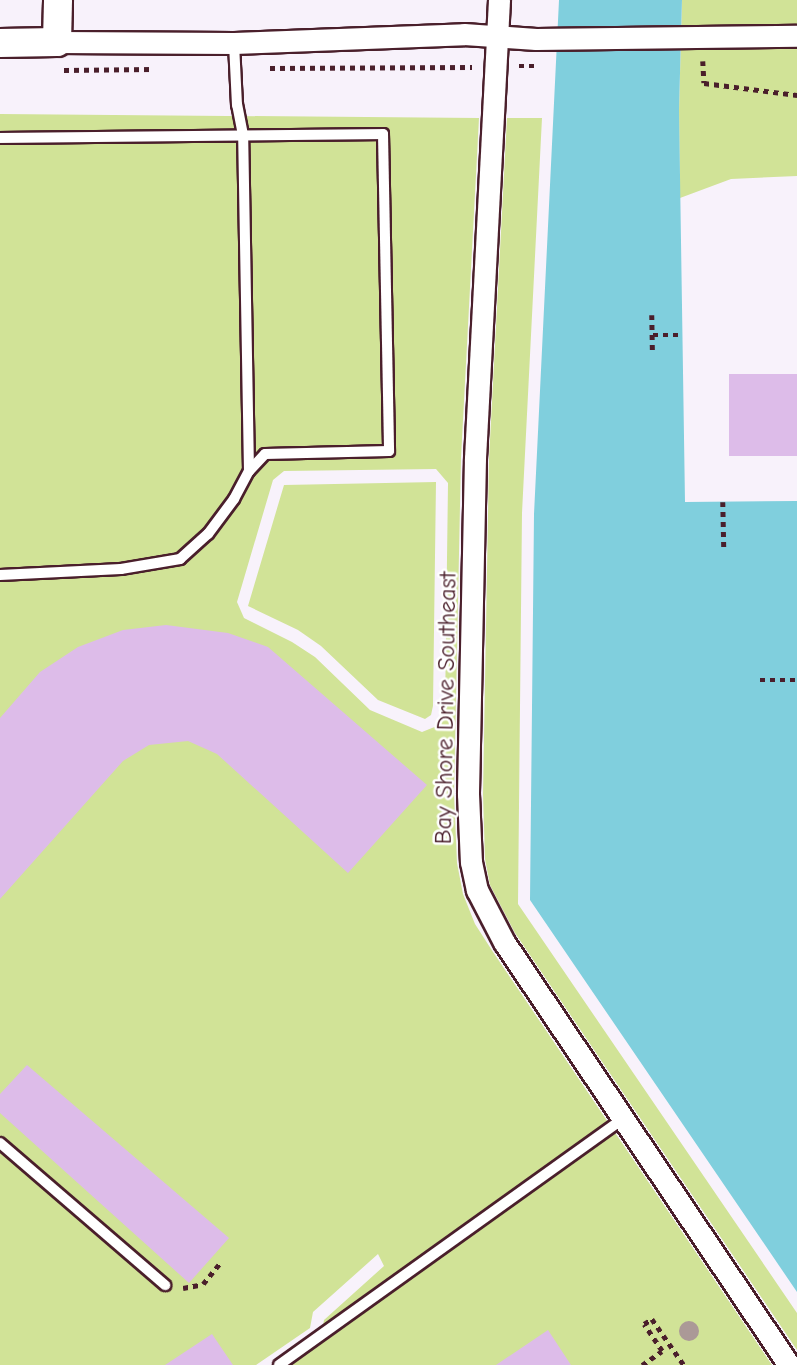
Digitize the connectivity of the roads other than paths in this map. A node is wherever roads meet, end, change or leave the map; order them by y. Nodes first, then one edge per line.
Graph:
1 (58, 0) edge
2 (499, 0) edge
3 (497, 36) junction
4 (797, 36) edge
5 (57, 42) junction
6 (0, 43) edge
7 (234, 43) junction
8 (243, 135) junction
9 (0, 138) edge
10 (248, 471) junction
11 (0, 575) edge
12 (623, 1119) junction
13 (0, 1143) edge
14 (165, 1284) road end
15 (279, 1365) edge
16 (789, 1365) edge

1 - 5 street
2 - 3 street, Bay Shore Drive Southeast
3 - 4 street
3 - 7 street
3 - 12 street, Bay Shore Drive Southeast
5 - 6 street
5 - 7 street
7 - 8 lane
8 - 9 lane
8 - 10 lane
8 - 10 lane
10 - 11 lane
12 - 15 lane
12 - 16 street, Bay Shore Drive Southeast
13 - 14 lane

